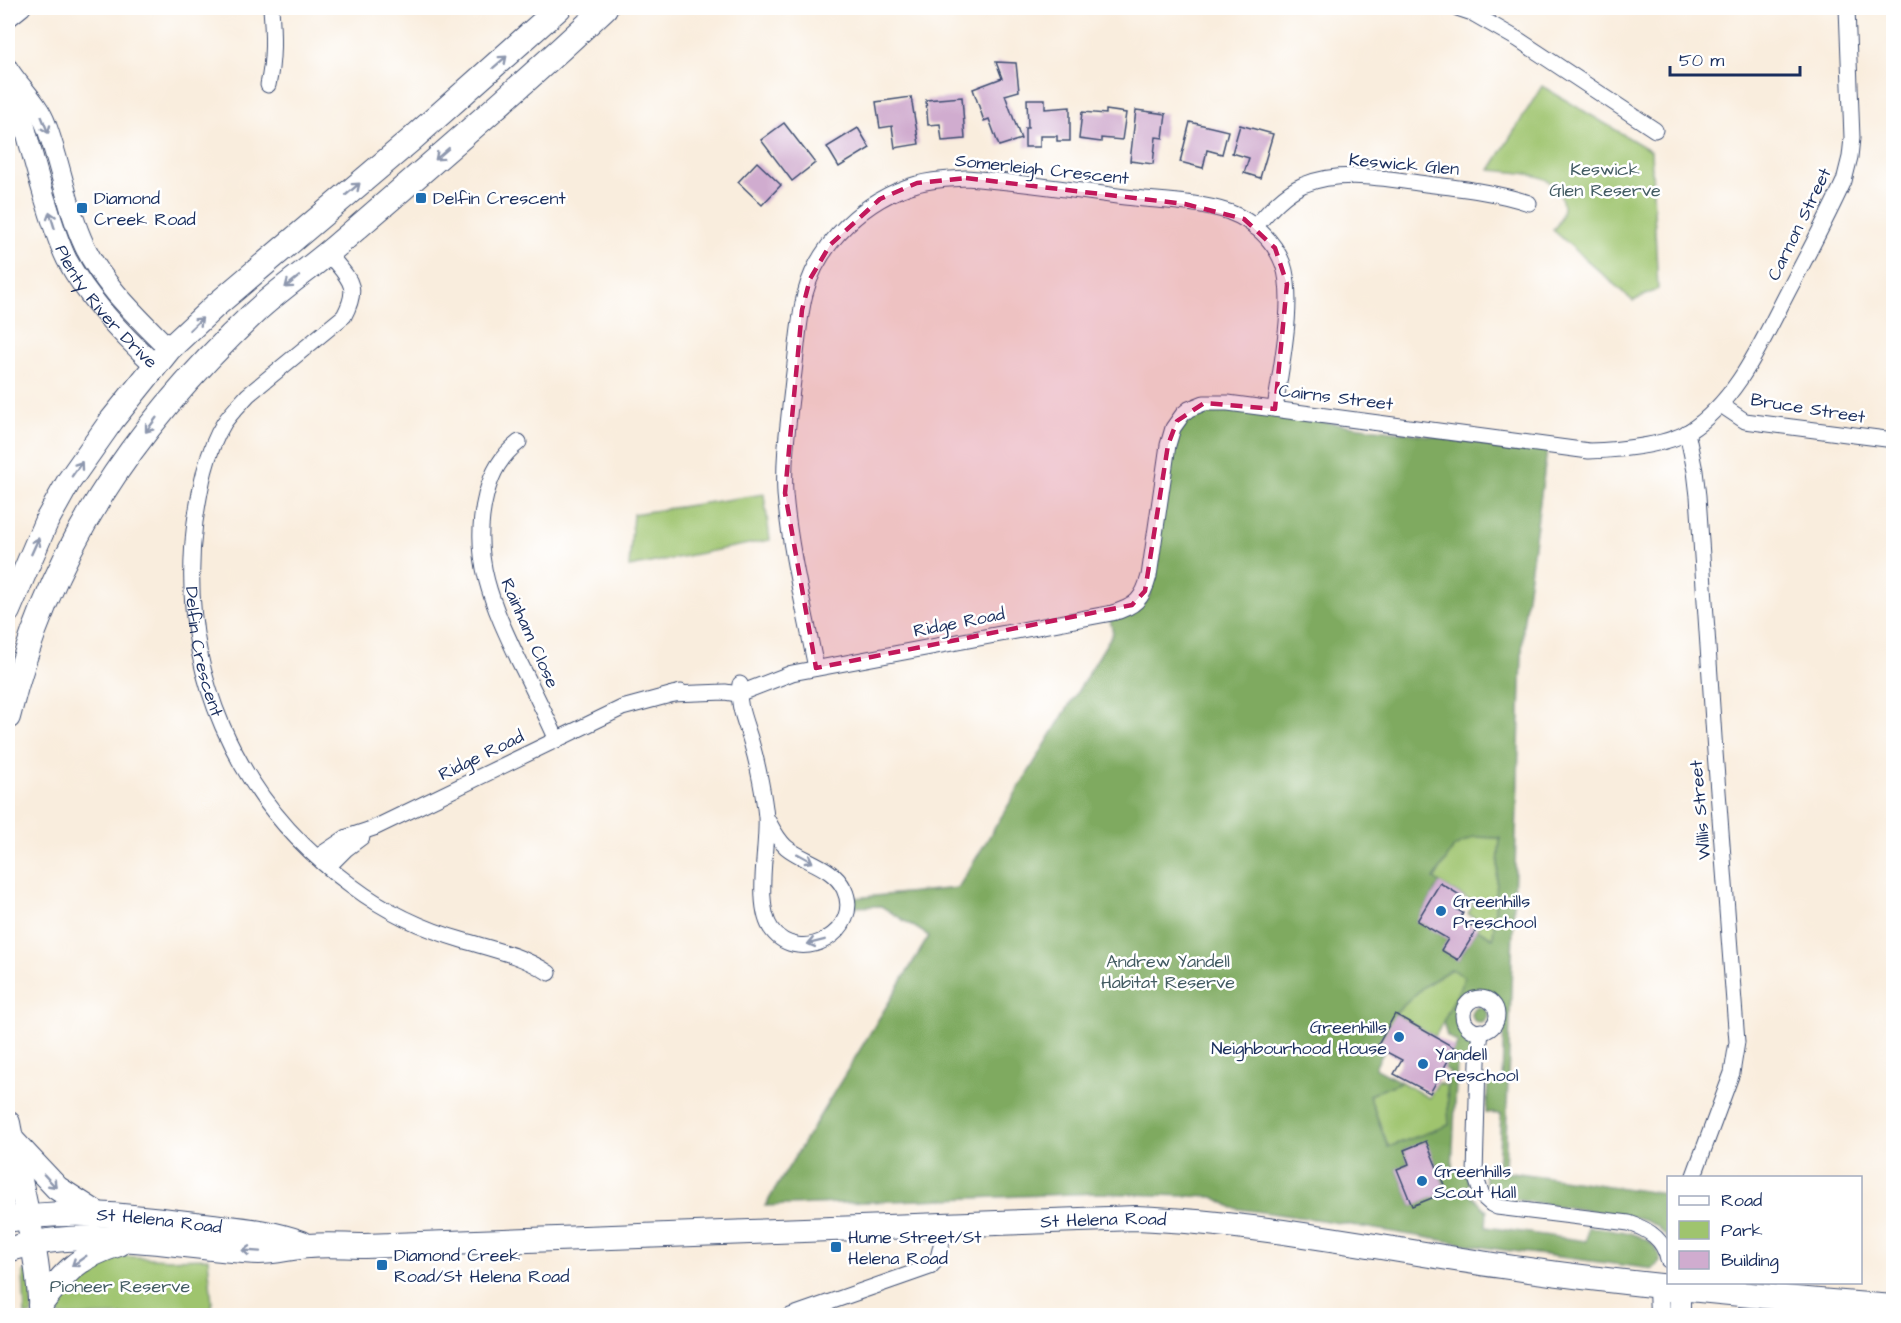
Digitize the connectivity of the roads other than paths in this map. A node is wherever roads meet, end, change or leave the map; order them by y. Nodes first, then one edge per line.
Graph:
1 (23, 8) edge
2 (271, 8) edge
3 (559, 8) edge
4 (605, 8) edge
5 (1457, 8) edge
6 (1846, 8) edge
7 (8, 20) edge
8 (9, 75) edge
9 (268, 85) dead end
10 (1655, 130) dead end
11 (1529, 203) dead end
12 (308, 227) junction
13 (1255, 227) junction
14 (328, 253) junction
15 (130, 308) junction
16 (114, 323) junction
17 (162, 357) junction
18 (188, 380) junction
19 (1721, 405) junction
20 (1275, 409) junction
21 (1687, 432) junction
22 (1893, 440) edge
23 (519, 442) dead end
24 (1132, 605) joint
25 (8, 611) edge
26 (816, 668) junction
27 (742, 689) junction
28 (8, 717) edge
29 (557, 740) junction
30 (766, 817) junction
31 (322, 862) junction
32 (549, 973) dead end
33 (1481, 1031) dead end
34 (9, 1130) edge
35 (1694, 1176) edge
36 (98, 1214) junction
37 (17, 1218) edge
38 (946, 1224) junction
39 (133, 1240) junction
40 (34, 1243) junction
41 (309, 1246) junction
42 (8, 1250) edge
43 (1667, 1257) edge
44 (1667, 1281) edge
45 (1671, 1284) edge
46 (1673, 1284) edge
47 (1698, 1284) edge
48 (1893, 1307) edge
49 (40, 1310) edge
50 (790, 1316) edge
51 (1660, 1316) edge
52 (1680, 1316) edge

1 - 7 street
2 - 9 street
12 -> 3 main road
4 -> 14 main road
5 - 10 street
6 - 19 street, Carnon Street
8 -> 15 street, Plenty River Drive
16 -> 8 street, Plenty River Drive
11 - 13 street, Keswick Glen
12 - 14 main road, Delfin Crescent
17 -> 12 main road
13 - 20 street, Somerleigh Crescent
13 - 26 street, Somerleigh Crescent
14 -> 18 main road
14 - 31 street, Delfin Crescent
15 - 16 street
15 - 17 street, Plenty River Drive
16 - 17 street, Plenty River Drive
17 - 18 main road, Plenty River Drive
25 -> 17 main road
18 -> 28 main road
19 - 21 street
19 - 22 street, Bruce Street
20 - 21 street, Cairns Street
20 - 24 street, Cairns Street
21 - 35 street, Willis Street
23 - 29 street, Rainham Close
24 - 26 street, Ridge Road
26 - 27 street, Ridge Road
27 - 29 street, Ridge Road
27 - 30 street
29 - 31 street, Ridge Road
30 -> 30 street
31 - 32 street, Delfin Crescent
33 - 43 street
34 -> 36 main road
34 - 37 main road
36 - 37 main road, St Helena Road
36 - 41 main road, St Helena Road
37 - 40 main road
38 - 41 main road, St Helena Road
38 - 44 main road, St Helena Road
38 - 50 street
39 - 40 main road, St Helena Road
41 -> 39 main road, St Helena Road
39 -> 49 main road
40 - 42 main road, St Helena Road
40 - 49 main road
45 - 51 street
46 - 52 street
47 - 48 main road, St Helena Road

